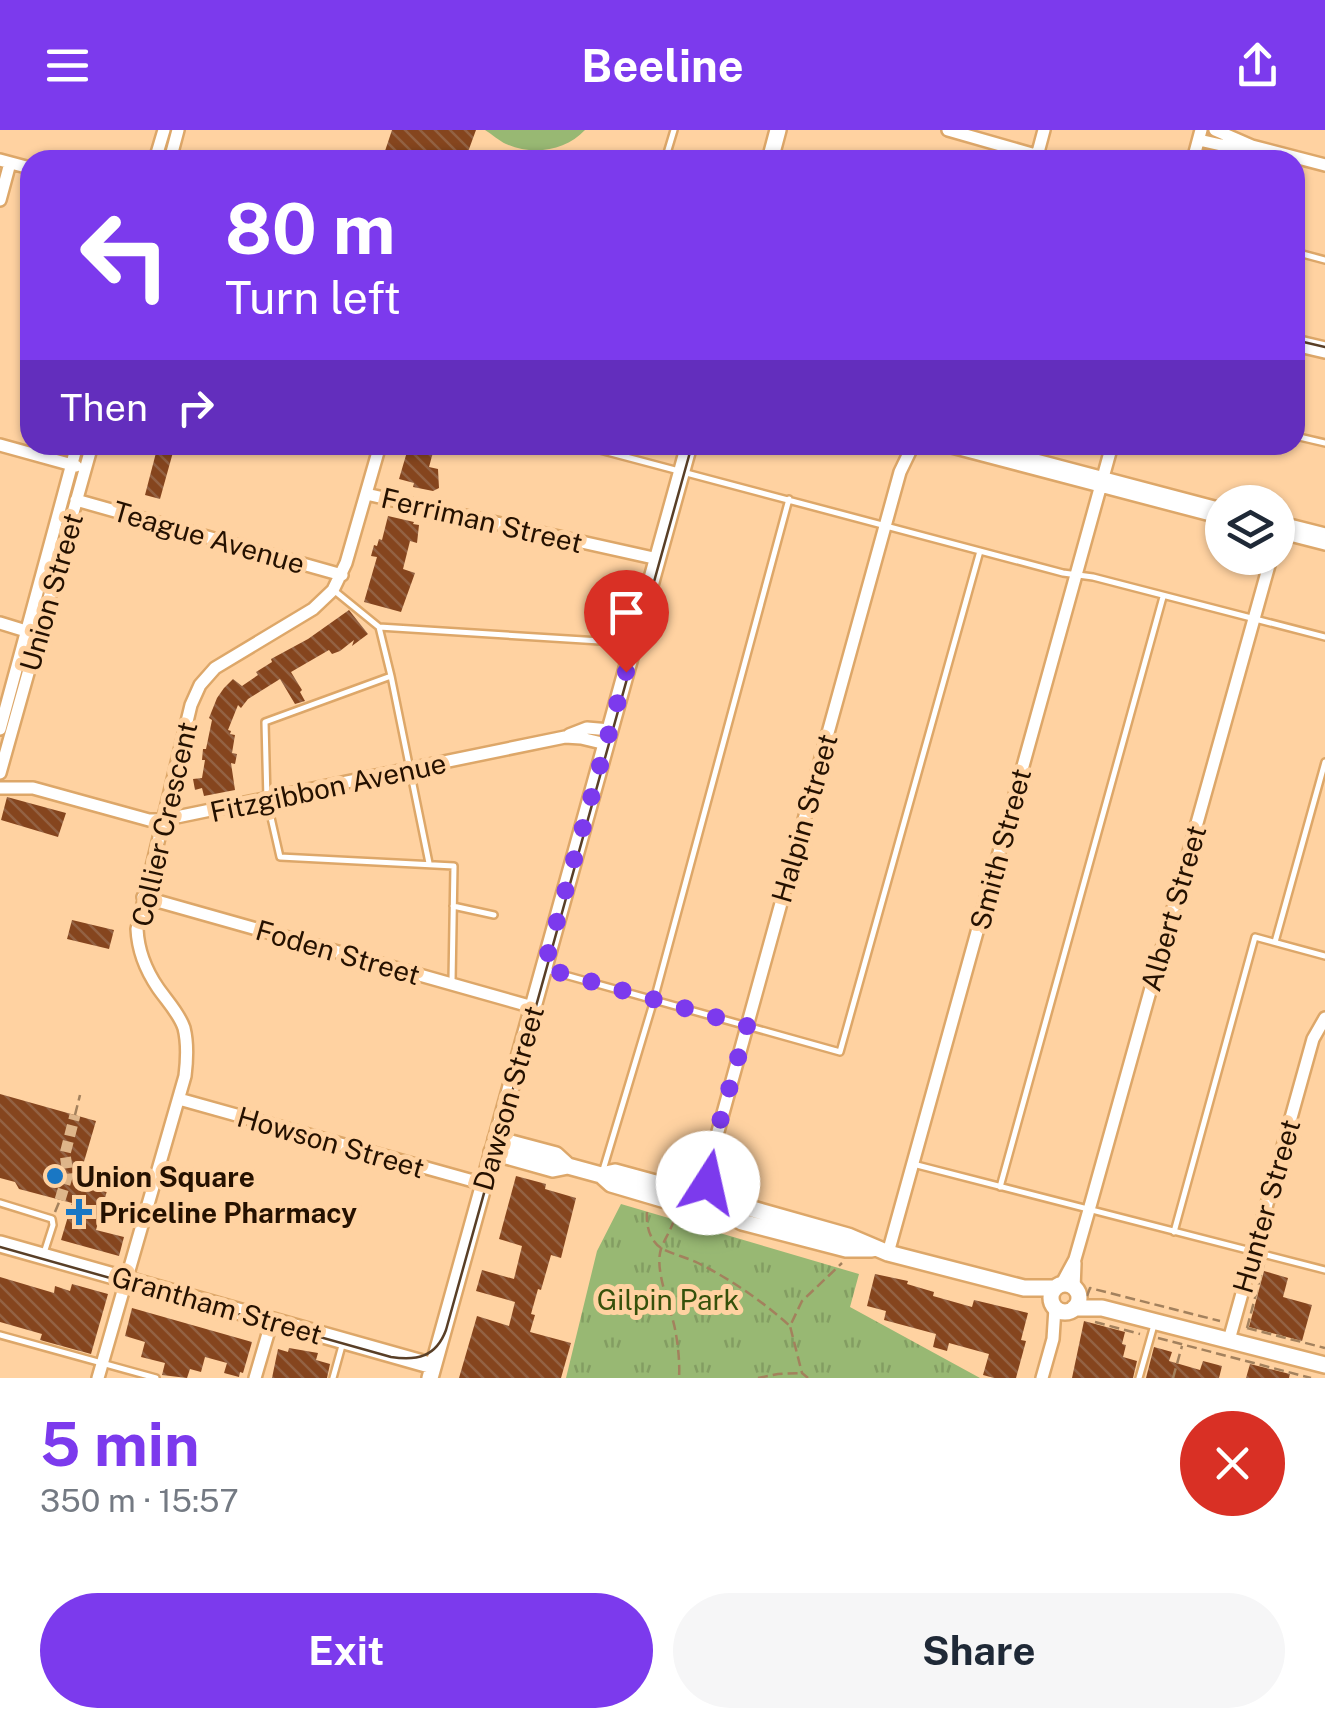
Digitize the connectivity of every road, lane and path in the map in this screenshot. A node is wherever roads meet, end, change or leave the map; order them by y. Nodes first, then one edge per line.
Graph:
1 (948, 130) edge
2 (1214, 130) edge
3 (1200, 135) edge
4 (1252, 146) junction
5 (1016, 150) edge
6 (1267, 150) edge
7 (5, 162) edge
8 (0, 200) edge
9 (36, 455) edge
10 (74, 455) edge
11 (89, 455) edge
12 (377, 455) edge
13 (620, 455) edge
14 (687, 455) edge
15 (901, 455) edge
16 (908, 455) edge
17 (986, 455) edge
18 (1011, 455) edge
19 (1109, 455) edge
20 (72, 465) junction
21 (85, 469) junction
22 (682, 471) junction
23 (900, 472) junction
24 (1102, 483) junction
25 (366, 494) junction
26 (789, 499) junction
27 (76, 500) junction
28 (1205, 505) edge
29 (1205, 513) edge
30 (886, 525) junction
31 (1295, 531) edge
32 (1295, 534) edge
33 (1325, 534) edge
34 (1325, 544) edge
35 (980, 551) junction
36 (658, 559) junction
37 (342, 575) junction
38 (1076, 575) junction
39 (1266, 575) edge
40 (334, 590) junction
41 (1163, 596) junction
42 (1254, 619) junction
43 (0, 623) edge
44 (379, 627) junction
45 (26, 631) junction
46 (1325, 637) edge
47 (634, 643) junction
48 (391, 676) junction
49 (0, 729) edge
50 (608, 737) junction
51 (1325, 762) edge
52 (410, 770) junction
53 (0, 773) edge
54 (0, 788) edge
55 (33, 788) junction
56 (266, 800) junction
57 (162, 820) junction
58 (429, 864) junction
59 (143, 897) junction
60 (453, 906) junction
61 (494, 915) dead end
62 (1275, 942) junction
63 (1325, 956) edge
64 (544, 968) junction
65 (452, 984) junction
66 (654, 1000) junction
67 (533, 1007) junction
68 (1325, 1018) edge
69 (747, 1026) junction
70 (80, 1096) dead end
71 (180, 1099) junction
72 (75, 1115) tunnel mouth
73 (494, 1146) junction
74 (913, 1164) junction
75 (601, 1175) junction
76 (484, 1184) junction
77 (1000, 1187) junction
78 (60, 1200) tunnel mouth
79 (696, 1201) junction
80 (0, 1203) edge
81 (647, 1206) dead end
82 (1089, 1210) junction
83 (52, 1219) junction
84 (1174, 1232) junction
85 (0, 1244) edge
86 (661, 1248) junction
87 (882, 1251) junction
88 (1253, 1252) junction
89 (43, 1256) junction
90 (844, 1260) dead end
91 (1325, 1270) edge
92 (127, 1280) junction
93 (1065, 1298) junction
94 (272, 1320) junction
95 (1154, 1322) junction
96 (790, 1326) junction
97 (0, 1336) edge
98 (344, 1340) junction
99 (1229, 1340) junction
100 (1182, 1344) dead end
101 (102, 1363) junction
102 (1325, 1364) edge
103 (431, 1372) edge
104 (802, 1374) junction
105 (98, 1378) edge
106 (156, 1378) edge
107 (256, 1378) edge
108 (333, 1378) edge
109 (679, 1378) edge
110 (758, 1378) edge
111 (808, 1378) edge
112 (1042, 1378) edge
113 (1139, 1378) edge
114 (1173, 1378) edge

1 - 5 street
2 - 4 street
3 - 4 street
4 - 6 street
7 - 8 street
9 - 20 street
10 - 20 street, Union Street
11 - 21 street, Union Street
12 - 25 street, Collier Crescent
13 - 22 lane
14 - 22 main road, Dawson Street
15 - 23 street, Halpin Street
16 - 23 street, Halpin Street
17 - 24 street
18 - 24 street
19 - 24 street, Smith Street
20 - 21 street
20 - 45 street, Union Street
21 - 27 street, Union Street
22 - 26 lane
22 - 36 main road, Dawson Street
23 - 30 street, Halpin Street
24 - 28 street
24 - 29 street
24 - 38 street, Smith Street
25 - 36 street, Ferriman Street
25 - 37 street, Collier Crescent
26 - 30 lane
26 - 66 lane
27 - 37 street, Teague Avenue
27 - 53 street, Union Street
30 - 35 lane
30 - 69 street, Halpin Street
31 - 33 street
32 - 34 street
35 - 38 lane
35 - 69 lane
36 - 47 main road, Dawson Street
37 - 40 street, Collier Crescent
38 - 41 lane
38 - 74 street, Smith Street
39 - 42 street, Albert Street
40 - 44 lane
40 - 57 street, Collier Crescent
41 - 42 lane
41 - 77 lane
42 - 46 lane
42 - 82 street, Albert Street
43 - 45 street
44 - 47 lane
44 - 48 lane
45 - 49 street, Union Street
47 - 50 main road, Dawson Street
48 - 52 lane
48 - 56 lane
50 - 52 street, Fitzgibbon Avenue
50 - 64 main road, Dawson Street
51 - 62 lane
52 - 56 street, Fitzgibbon Avenue
52 - 58 lane
53 - 55 street, Fitzgibbon Avenue
54 - 55 street, Fitzgibbon Avenue
55 - 57 street, Fitzgibbon Avenue
56 - 57 street, Fitzgibbon Avenue
56 - 58 lane
57 - 59 street, Collier Crescent
58 - 60 lane
59 - 65 street, Foden Street
59 - 71 street, Collier Crescent
60 - 61 lane
60 - 65 lane
62 - 63 lane
62 - 84 lane
64 - 66 lane
64 - 67 main road, Dawson Street
65 - 67 street, Foden Street
66 - 69 lane
66 - 75 lane
67 - 73 main road, Dawson Street
68 - 88 street, Hunter Street
69 - 79 street, Halpin Street
70 - 72 path
71 - 76 street, Howson Street
71 - 92 street, Collier Crescent
73 - 75 main road
73 - 76 main road, Dawson Street
74 - 77 lane
74 - 87 street, Smith Street
75 - 79 main road
76 - 103 main road, Dawson Street
77 - 82 lane
78 - 83 path
79 - 86 path
79 - 87 main road
80 - 83 lane
81 - 86 path
82 - 84 lane
82 - 93 street, Albert Street
83 - 89 lane
84 - 88 lane
85 - 89 main road, Grantham Street
86 - 96 path
86 - 109 path
87 - 93 main road
88 - 91 lane
88 - 99 street, Hunter Street
89 - 92 main road, Grantham Street
90 - 96 path
92 - 94 main road, Grantham Street
92 - 101 street, Collier Crescent
93 - 95 main road
93 - 112 street, Albert Street
94 - 98 main road, Grantham Street
94 - 107 street
95 - 99 main road
95 - 113 lane
96 - 104 path
97 - 101 lane
98 - 103 main road, Grantham Street
98 - 108 lane
99 - 102 main road
100 - 114 path
101 - 105 street, Collier Crescent
101 - 106 lane
104 - 110 path
104 - 111 path

